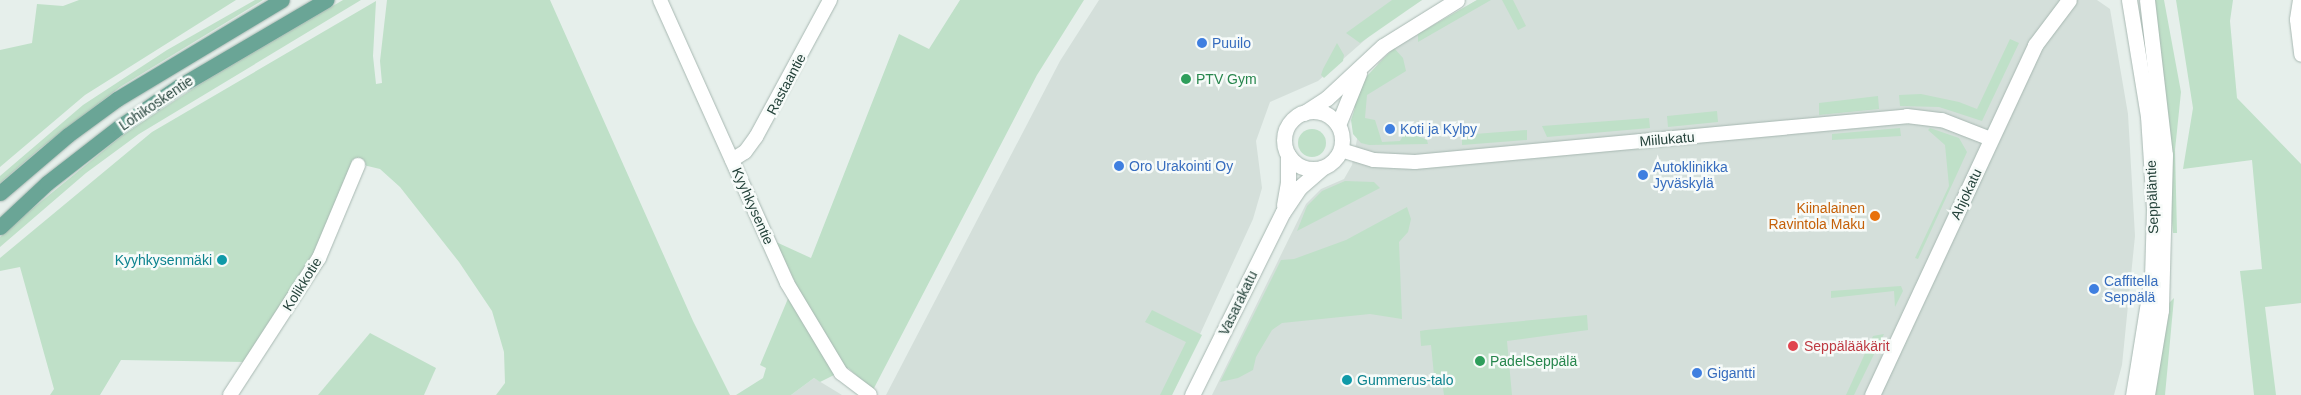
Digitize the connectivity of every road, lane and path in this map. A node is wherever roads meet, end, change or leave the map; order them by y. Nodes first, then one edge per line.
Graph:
1 (282, 0) edge
2 (326, 0) edge
3 (660, 0) edge
4 (830, 0) edge
5 (1457, 0) edge
6 (2070, 0) edge
7 (2129, 0) edge
8 (2147, 0) edge
9 (2300, 0) edge
10 (2301, 55) edge
11 (1363, 65) junction
12 (1304, 113) junction
13 (1338, 125) junction
14 (1991, 139) junction
15 (1341, 150) junction
16 (1288, 155) junction
17 (732, 160) junction
18 (358, 165) dead end
19 (1322, 168) junction
20 (0, 193) edge
21 (1283, 212) junction
22 (0, 227) edge
23 (230, 395) edge
24 (870, 395) edge
25 (1192, 395) edge
26 (1872, 395) edge
27 (2133, 395) edge
28 (2147, 395) edge

1 - 20 main road, Lohikoskentie
2 - 22 main road, Lohikoskentie
3 - 17 street, Kyyhkysentie
4 - 17 street, Rastaantie
5 - 11 street
6 - 14 street, Ahjokatu
7 - 27 street, Seppäläntie
8 - 28 street, Seppäläntie
9 - 10 street
11 - 12 street
11 - 13 street
12 - 13 street
12 - 16 street
13 - 15 street
14 - 15 street, Miilukatu
14 - 26 street, Ahjokatu
15 - 19 street
16 - 19 street
16 - 21 street, Vasarakatu
17 - 24 street, Kyyhkysentie
18 - 23 street, Kolikkotie
19 - 21 street, Vasarakatu
21 - 25 street, Vasarakatu

